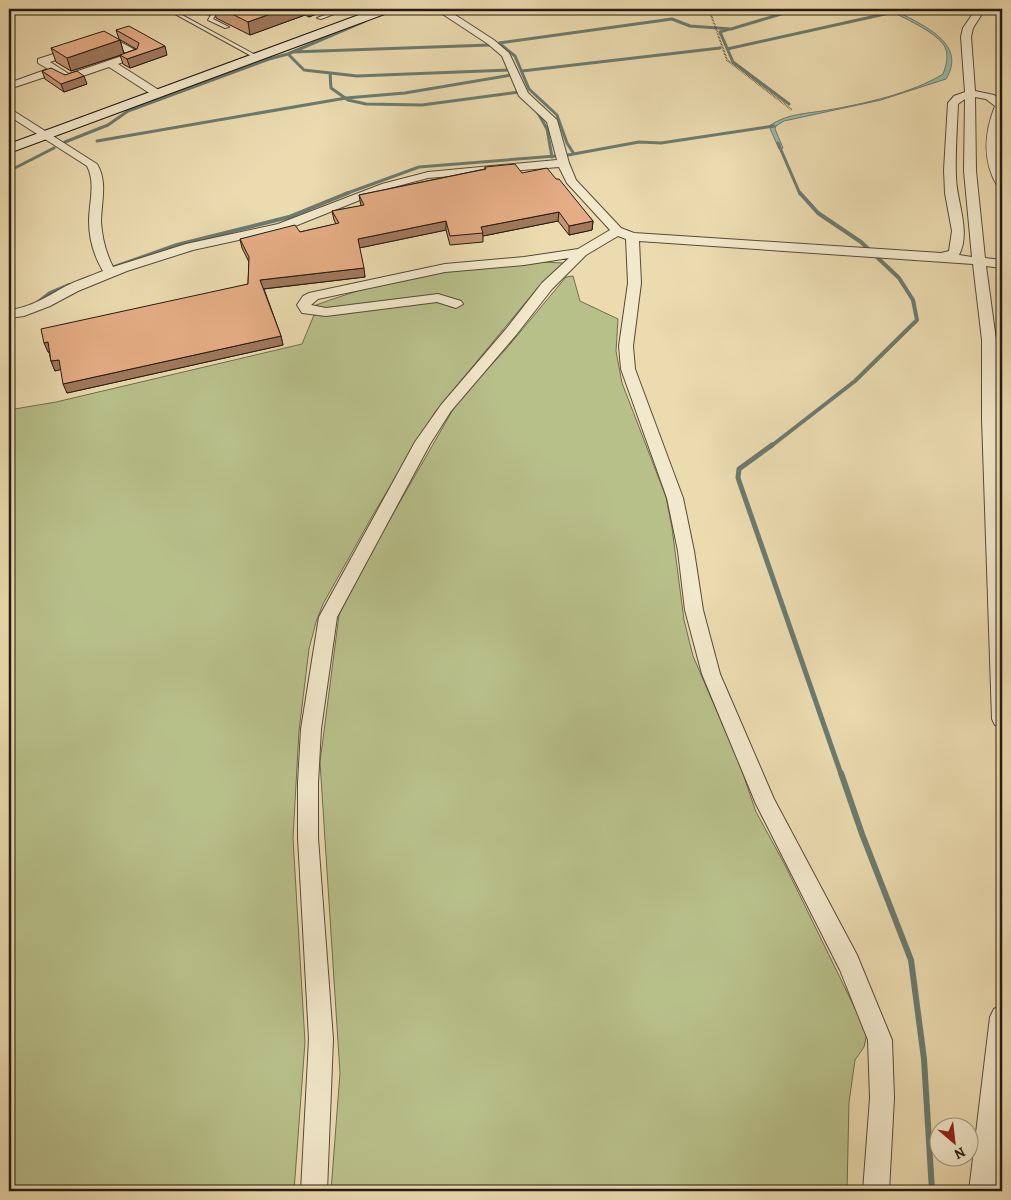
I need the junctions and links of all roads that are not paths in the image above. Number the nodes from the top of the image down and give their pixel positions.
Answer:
1 (168, 9) edge
2 (190, 9) edge
3 (386, 9) edge
4 (440, 9) edge
5 (980, 9) edge
6 (217, 11) dead end
7 (346, 13) edge
8 (210, 14) junction
9 (319, 18) dead end
10 (227, 27) dead end
11 (257, 56) junction
12 (110, 63) junction
13 (55, 70) junction
14 (9, 86) edge
15 (158, 94) junction
16 (970, 94) junction
17 (9, 111) edge
18 (45, 136) junction
19 (9, 149) edge
20 (562, 158) junction
21 (1002, 185) edge
22 (625, 234) junction
23 (582, 252) junction
24 (941, 257) junction
25 (978, 262) junction
26 (1002, 264) edge
27 (108, 271) junction
28 (456, 304) dead end
29 (9, 314) edge
30 (1002, 719) edge
31 (1002, 1018) edge
32 (314, 1191) edge
33 (876, 1191) edge
34 (982, 1191) edge

1 - 11 lane
2 - 8 lane
3 - 7 street
4 - 20 street
5 - 16 street
6 - 8 lane
7 - 9 lane
7 - 11 street
8 - 10 lane
11 - 15 street
12 - 13 street
12 - 13 street
12 - 15 street
13 - 14 street
15 - 18 street
16 - 21 street
16 - 24 street
16 - 25 street
17 - 18 street
18 - 19 street
18 - 27 street
20 - 22 street
20 - 27 street
22 - 23 street
22 - 24 street
22 - 33 street
23 - 28 street
23 - 32 street
24 - 25 street
25 - 26 street
25 - 30 street
27 - 29 street
31 - 34 street

